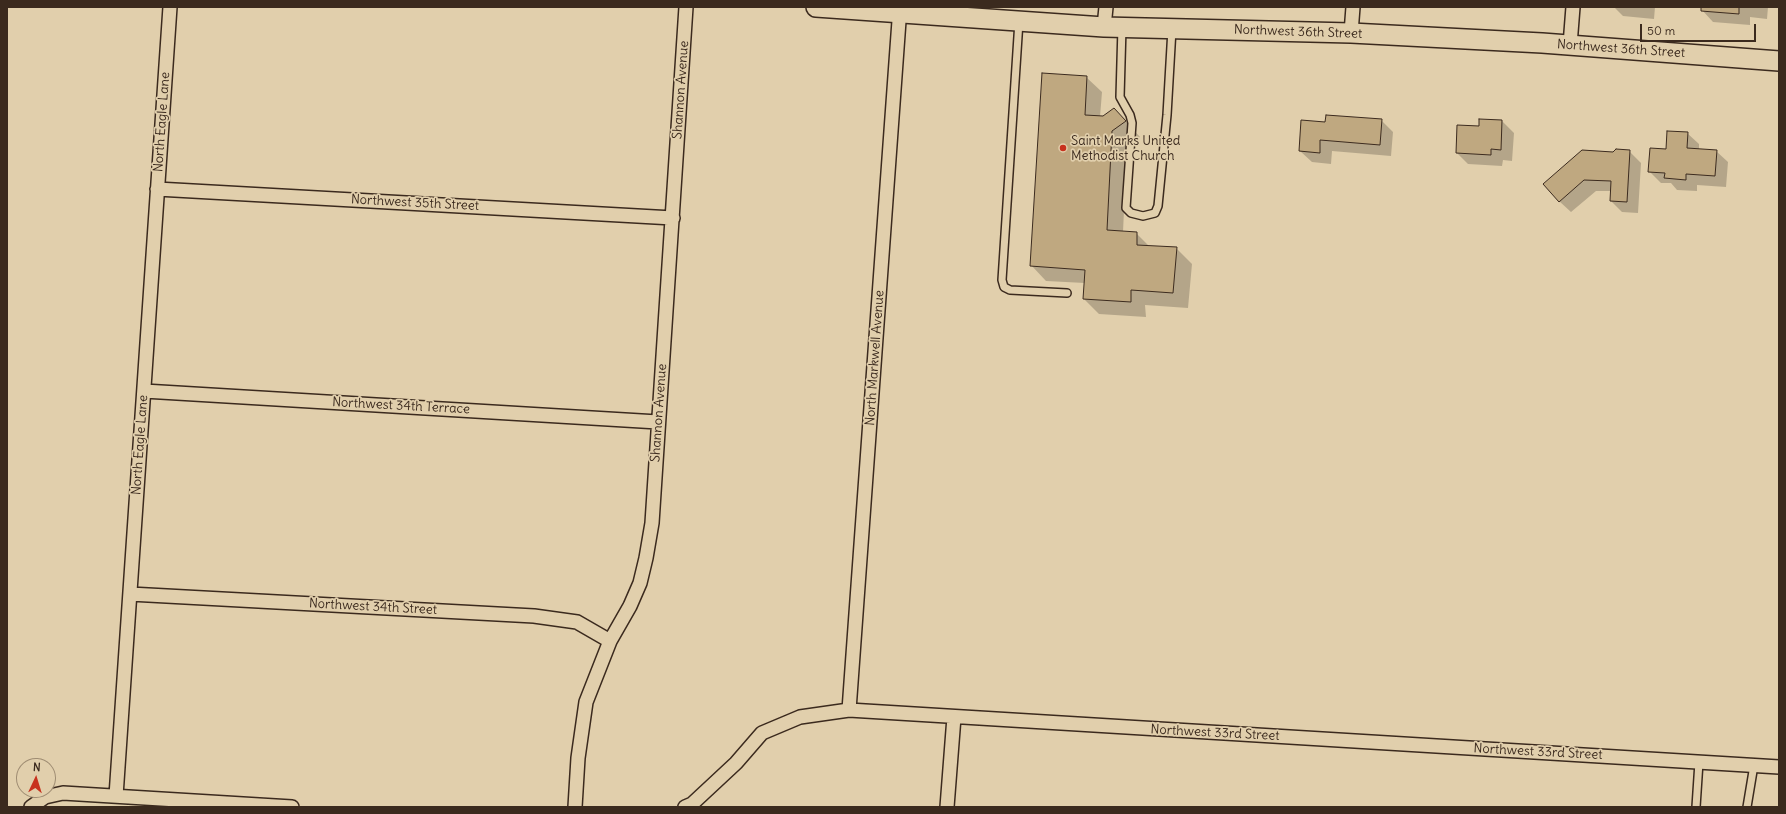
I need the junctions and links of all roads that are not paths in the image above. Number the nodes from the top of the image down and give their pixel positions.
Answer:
1 (170, 7) edge
2 (686, 7) edge
3 (816, 7) edge
4 (1106, 7) edge
5 (1353, 7) edge
6 (1573, 7) edge
7 (900, 10) edge
8 (1020, 21) junction
9 (1113, 27) junction
10 (1172, 28) junction
11 (1351, 33) junction
12 (1570, 45) junction
13 (1779, 61) edge
14 (157, 189) junction
15 (673, 218) junction
16 (1067, 293) dead end
17 (144, 391) junction
18 (658, 422) junction
19 (130, 594) junction
20 (610, 641) junction
21 (849, 710) junction
22 (954, 717) junction
23 (1699, 762) junction
24 (1754, 765) junction
25 (1779, 767) edge
26 (116, 796) junction
27 (31, 807) edge
28 (292, 807) edge
29 (575, 807) edge
30 (685, 807) edge
31 (947, 807) edge
32 (1696, 807) edge
33 (1747, 807) edge

1 - 14 street, North Eagle Lane
2 - 15 street, Shannon Avenue
3 - 7 street, Northwest 36th Street
4 - 9 street
5 - 11 street
6 - 12 street
7 - 8 street, Northwest 36th Street
7 - 21 street, North Markwell Avenue
8 - 9 street, Northwest 36th Street
8 - 16 lane
9 - 10 street, Northwest 36th Street
9 - 10 lane
10 - 11 street, Northwest 36th Street
11 - 12 street, Northwest 36th Street
12 - 13 street, Northwest 36th Street
14 - 15 street, Northwest 35th Street
14 - 17 street, North Eagle Lane
15 - 18 street, Shannon Avenue
17 - 18 street, Northwest 34th Terrace
17 - 19 street, North Eagle Lane
18 - 20 street, Shannon Avenue
19 - 20 street, Northwest 34th Street
19 - 26 street, North Eagle Lane
20 - 29 street, Shannon Avenue
21 - 22 street, Northwest 33rd Street
21 - 30 street, Northwest 33rd Street
22 - 23 street, Northwest 33rd Street
22 - 31 street
23 - 24 street, Northwest 33rd Street
23 - 32 lane
24 - 25 street, Northwest 33rd Street
24 - 33 lane
26 - 27 street
26 - 28 street

